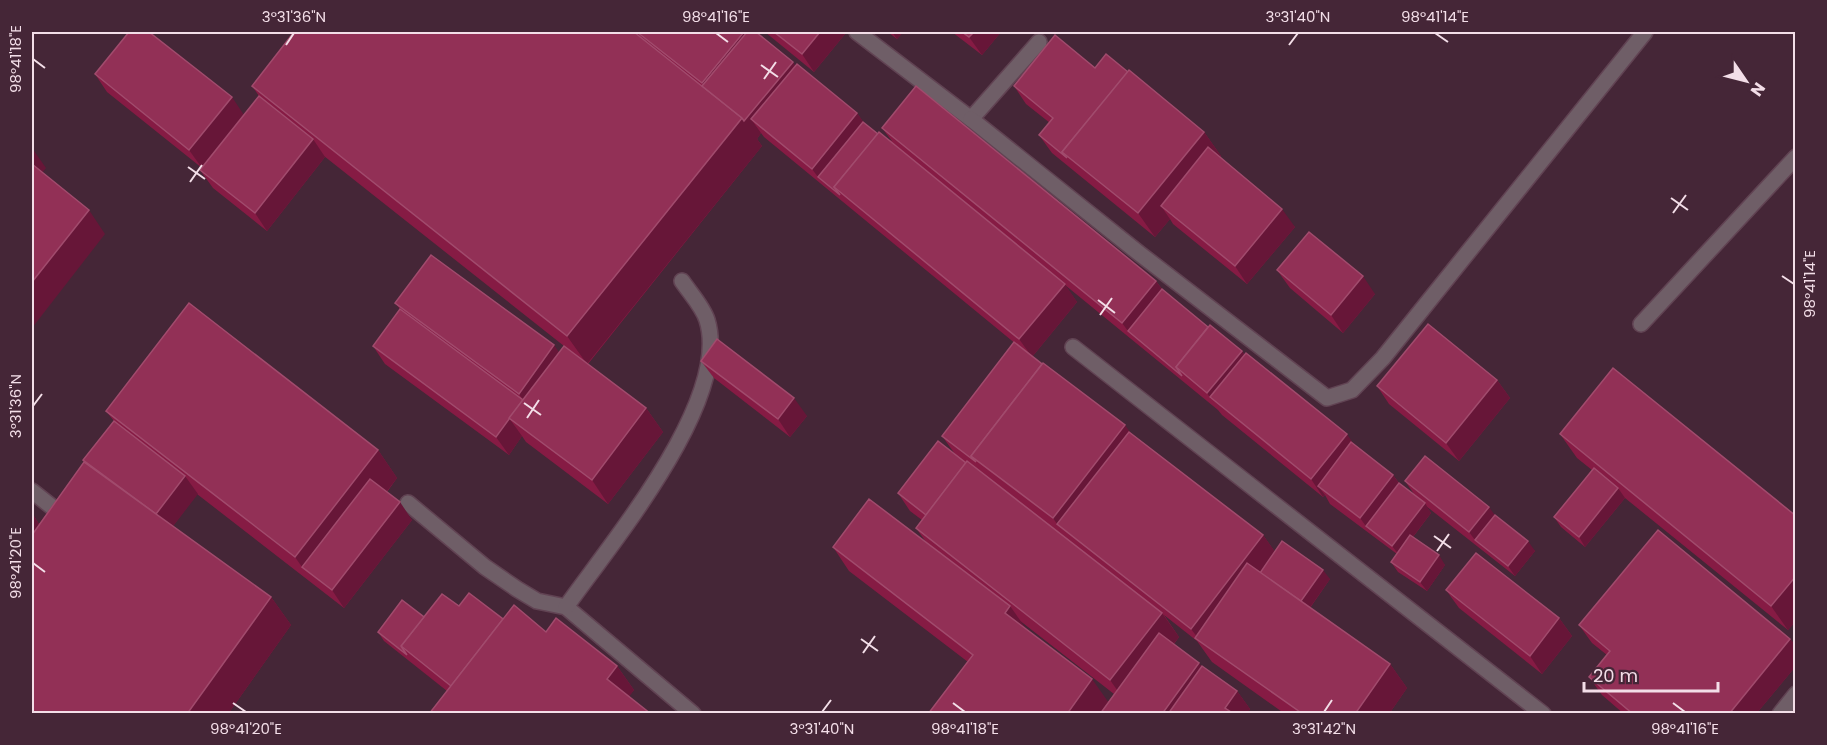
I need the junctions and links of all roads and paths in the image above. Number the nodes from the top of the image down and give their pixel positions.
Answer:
1 (857, 32) edge
2 (1645, 32) edge
3 (1040, 42) dead end
4 (971, 119) junction
5 (1796, 157) edge
6 (682, 281) dead end
7 (1641, 324) dead end
8 (1073, 347) dead end
9 (32, 491) edge
10 (408, 504) dead end
11 (66, 518) edge
12 (566, 607) junction
13 (1796, 694) edge
14 (1538, 712) edge
15 (693, 714) edge
16 (1780, 714) edge

1 - 4 street
2 - 4 street
3 - 4 street
5 - 7 street
6 - 12 street
8 - 14 street
9 - 11 street
10 - 12 street
12 - 15 street
13 - 16 street

